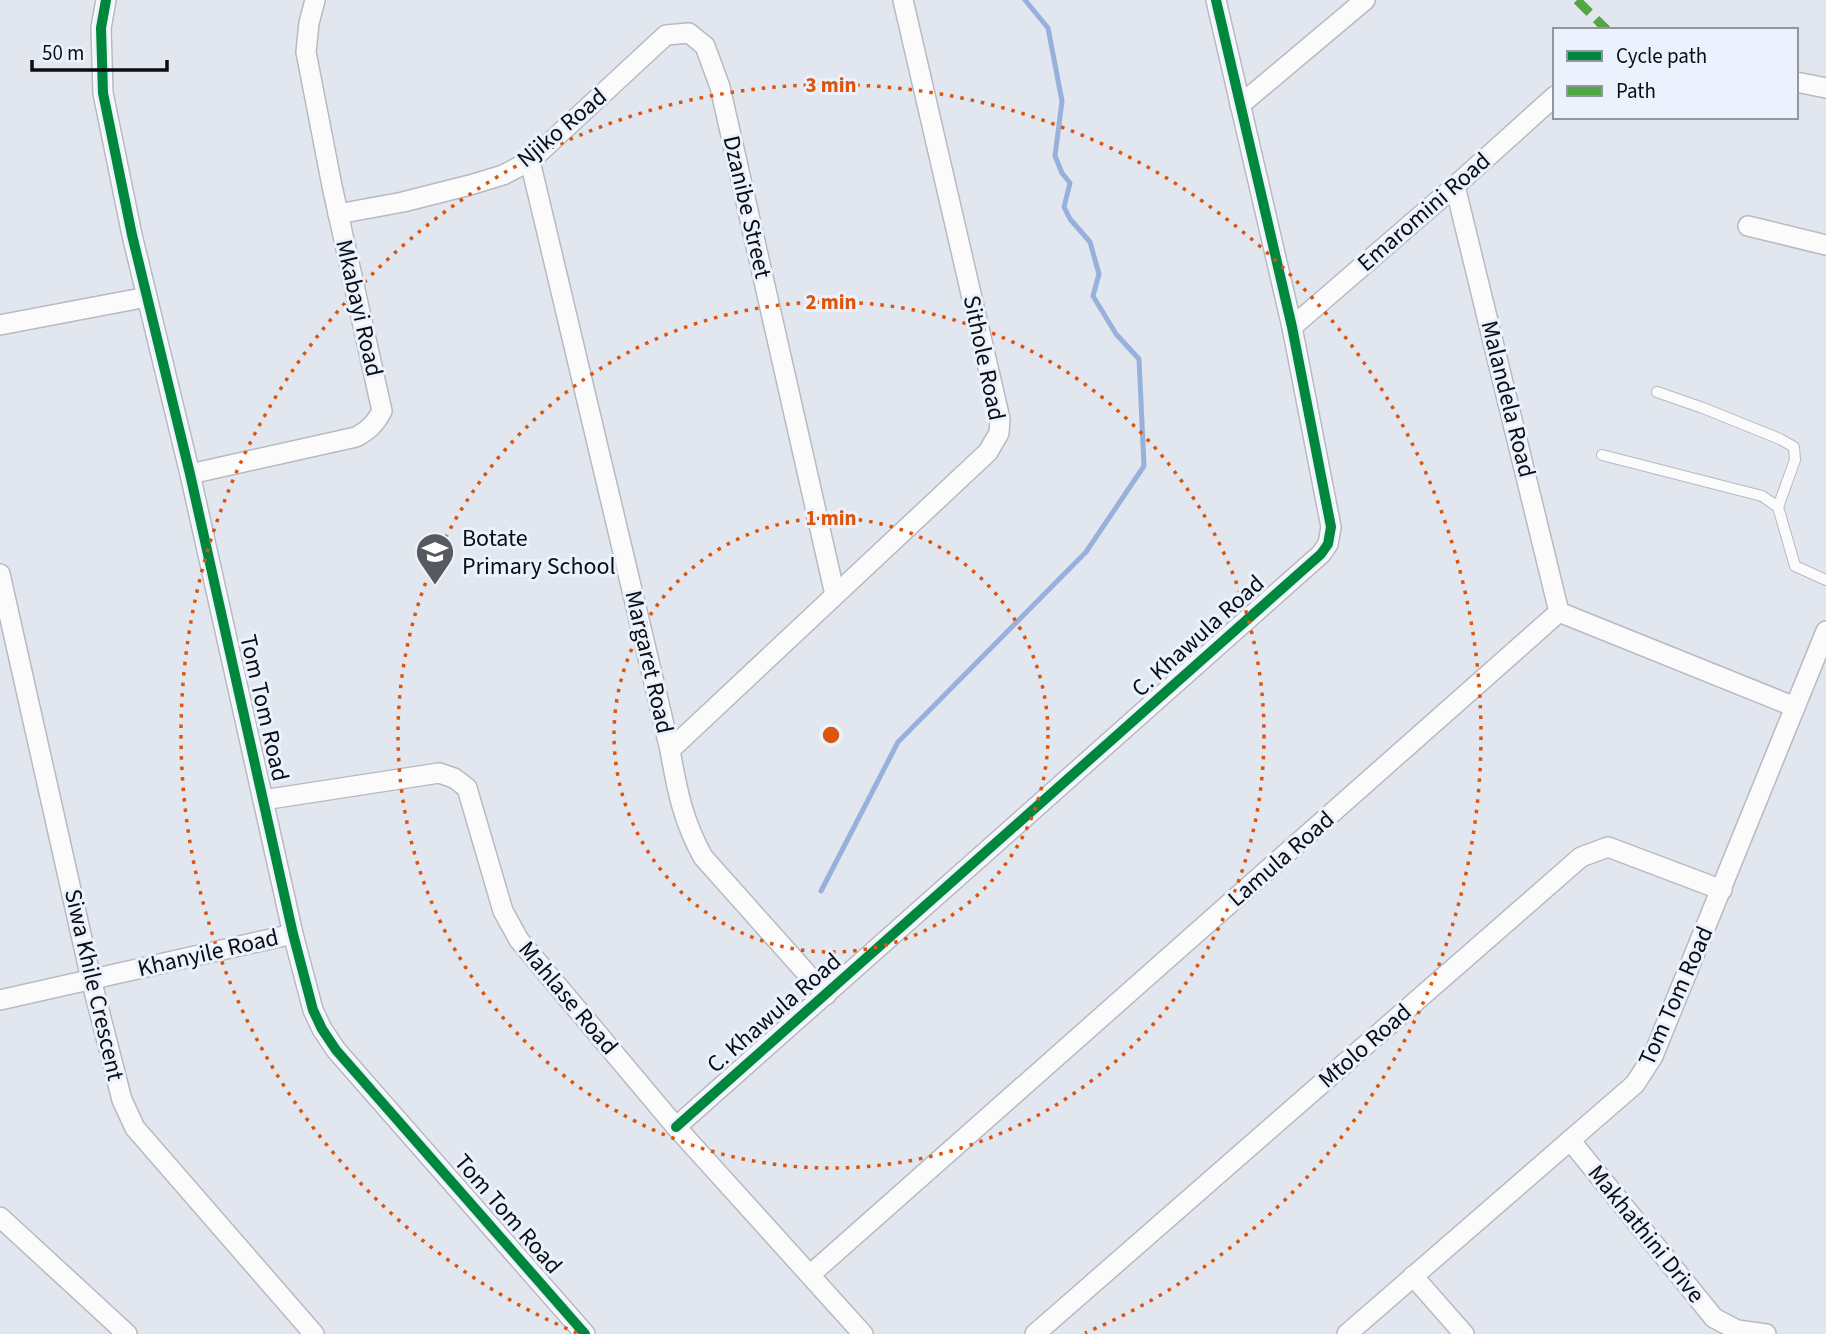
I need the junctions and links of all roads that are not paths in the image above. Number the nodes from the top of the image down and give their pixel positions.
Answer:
1 (106, 0) edge
2 (315, 0) edge
3 (903, 0) edge
4 (1216, 0) edge
5 (1365, 0) edge
6 (689, 33) joint
7 (1798, 82) edge
8 (1826, 88) edge
9 (1553, 98) edge
10 (1240, 105) junction
11 (530, 161) junction
12 (1455, 186) junction
13 (338, 214) junction
14 (1748, 226) dead end
15 (1826, 245) edge
16 (147, 297) junction
17 (0, 326) edge
18 (1292, 327) junction
19 (1657, 392) dead end
20 (1602, 455) dead end
21 (190, 474) junction
22 (1778, 507) junction
23 (0, 574) edge
24 (1826, 580) edge
25 (835, 595) junction
26 (1559, 612) junction
27 (1826, 631) edge
28 (1795, 707) junction
29 (670, 750) junction
30 (263, 800) junction
31 (1722, 890) junction
32 (293, 934) junction
33 (91, 979) junction
34 (826, 995) junction
35 (0, 1000) edge
36 (676, 1127) junction
37 (1570, 1140) junction
38 (0, 1217) edge
39 (811, 1274) junction
40 (1413, 1276) junction
41 (127, 1334) edge
42 (314, 1334) edge
43 (585, 1334) edge
44 (863, 1334) edge
45 (1035, 1334) edge
46 (1348, 1334) edge
47 (1464, 1334) edge
48 (1766, 1334) edge

1 - 16 street, Tom Tom Road
2 - 13 street, Mkabayi Road
3 - 25 street, Sithole Road
4 - 10 street, C. Khawula Road
5 - 10 street
6 - 11 street, Njiko Road
6 - 25 street, Dzanibe Street
7 - 8 street
9 - 12 street, Emaromini Road
10 - 18 street, C. Khawula Road
11 - 13 street, Njiko Road
11 - 29 street, Margaret Road
12 - 18 street, Emaromini Road
12 - 26 street, Malandela Road
13 - 21 street, Mkabayi Road
14 - 15 street
16 - 17 street
16 - 21 street, Tom Tom Road
18 - 34 street, C. Khawula Road
19 - 22 lane
20 - 22 lane
21 - 30 street, Tom Tom Road
22 - 24 lane
23 - 33 street, Siwa Khile Crescent
25 - 29 street, Sithole Road
26 - 28 street
26 - 39 street, Lamula Road
27 - 28 street, Tom Tom Road
28 - 31 street, Tom Tom Road
29 - 34 street, Margaret Road
30 - 32 street, Tom Tom Road
30 - 36 street, Mahlase Road
31 - 37 street, Tom Tom Road
31 - 45 street, Mtolo Road
32 - 33 street, Khanyile Road
32 - 43 street, Tom Tom Road
33 - 35 street, Khanyile Road
33 - 42 street, Siwa Khile Crescent
34 - 36 street, C. Khawula Road
36 - 39 street, Mahlase Road
37 - 40 street, Tom Tom Road
37 - 48 street, Makhathini Drive
38 - 41 street
39 - 44 street, Mahlase Road
40 - 46 street, Tom Tom Road
40 - 47 street

